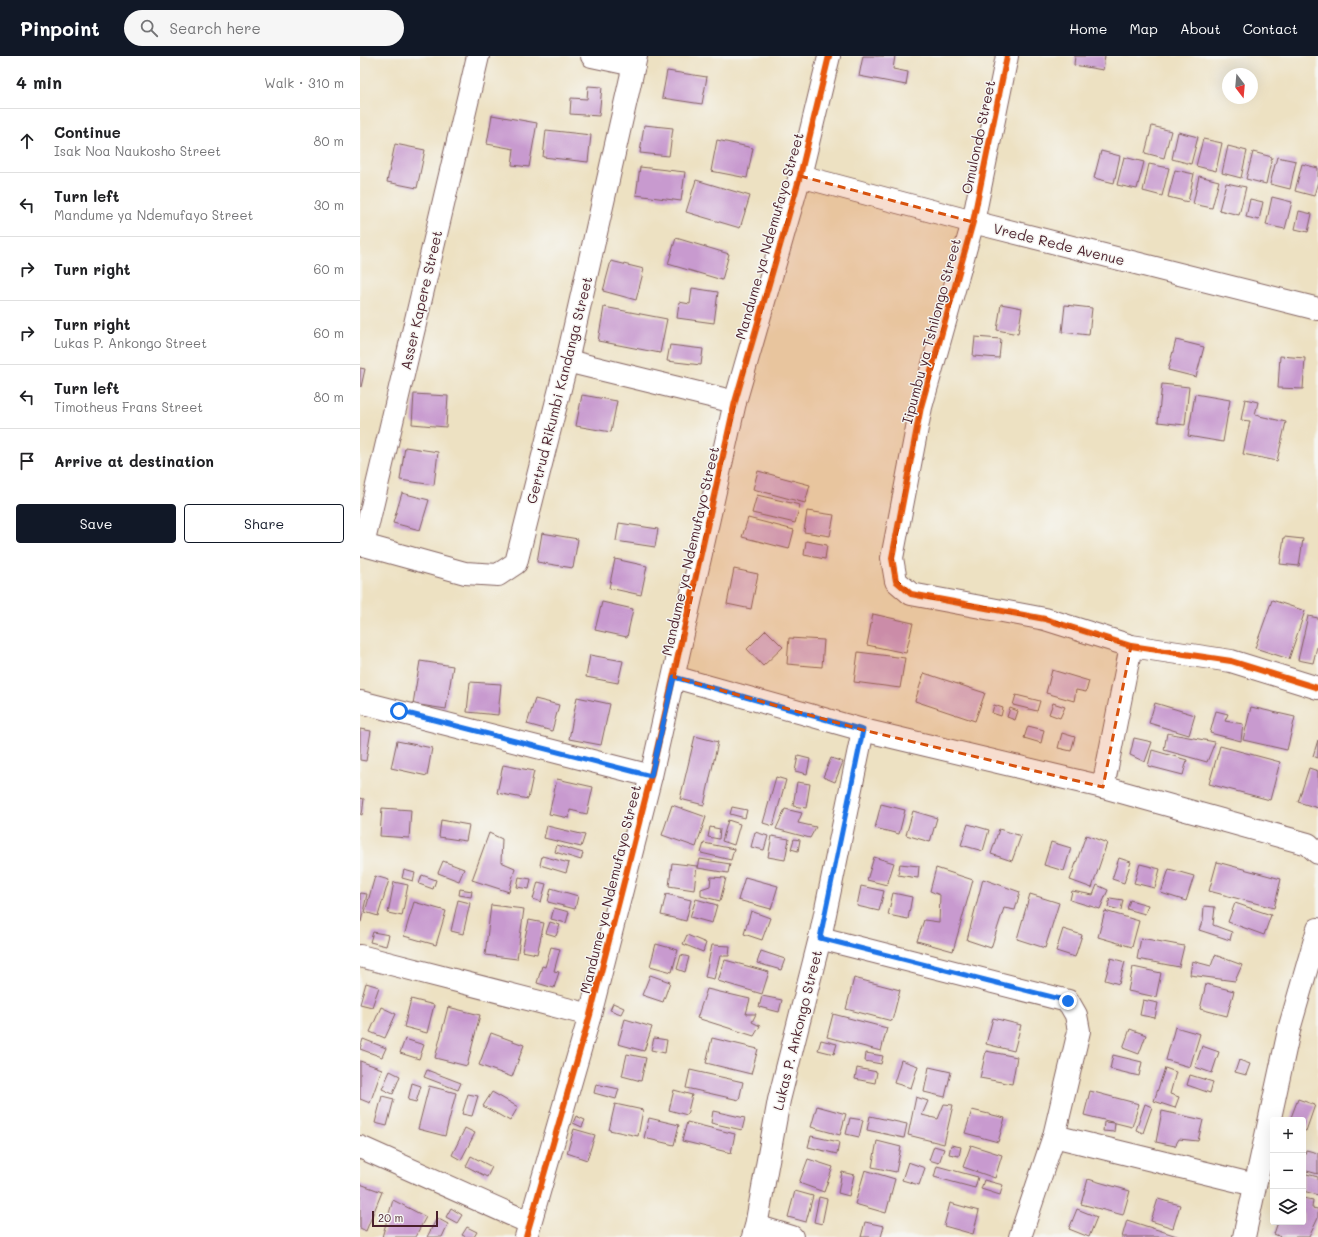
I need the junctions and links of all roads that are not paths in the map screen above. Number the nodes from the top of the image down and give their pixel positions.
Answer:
1 (478, 56) edge
2 (592, 56) edge
3 (829, 56) edge
4 (1007, 56) edge
5 (635, 61) edge
6 (800, 176) junction
7 (973, 222) junction
8 (1318, 309) edge
9 (567, 361) junction
10 (735, 402) junction
11 (361, 544) edge
12 (1131, 646) junction
13 (674, 677) junction
14 (1318, 688) edge
15 (360, 702) edge
16 (863, 730) junction
17 (651, 776) junction
18 (1103, 786) junction
19 (1318, 853) edge
20 (1318, 929) edge
21 (820, 938) junction
22 (360, 956) edge
23 (590, 1015) junction
24 (1054, 1136) junction
25 (360, 1147) edge
26 (1255, 1185) junction
27 (528, 1230) edge
28 (754, 1231) edge
29 (792, 1237) edge
30 (1020, 1237) edge
31 (1244, 1237) edge

1 - 11 street, Asser Kapere Street
2 - 5 street
3 - 6 street, Mandume ya Ndemufayo Street
4 - 7 street, Omulondo Street
5 - 9 street, Gertrud Rikumbi Kandanga Street
6 - 7 street, Vrede Rede Avenue
6 - 10 street, Mandume ya Ndemufayo Street
7 - 8 street, Vrede Rede Avenue
7 - 12 street, Iipumbu ya Tshilongo Street
9 - 10 street
9 - 11 street, Gertrud Rikumbi Kandanga Street
10 - 13 street, Mandume ya Ndemufayo Street
12 - 14 street, Iipumbu ya Tshilongo Street
12 - 18 street
13 - 16 street
13 - 17 street, Mandume ya Ndemufayo Street
15 - 17 street
16 - 18 street
16 - 21 street, Lukas P. Ankongo Street
17 - 23 street, Mandume ya Ndemufayo Street
18 - 19 street
20 - 26 street
21 - 24 street
21 - 28 street, Lukas P. Ankongo Street
22 - 23 street
23 - 27 street, Mandume ya Ndemufayo Street
24 - 26 street
24 - 30 street
25 - 27 street
26 - 31 street
28 - 29 street

